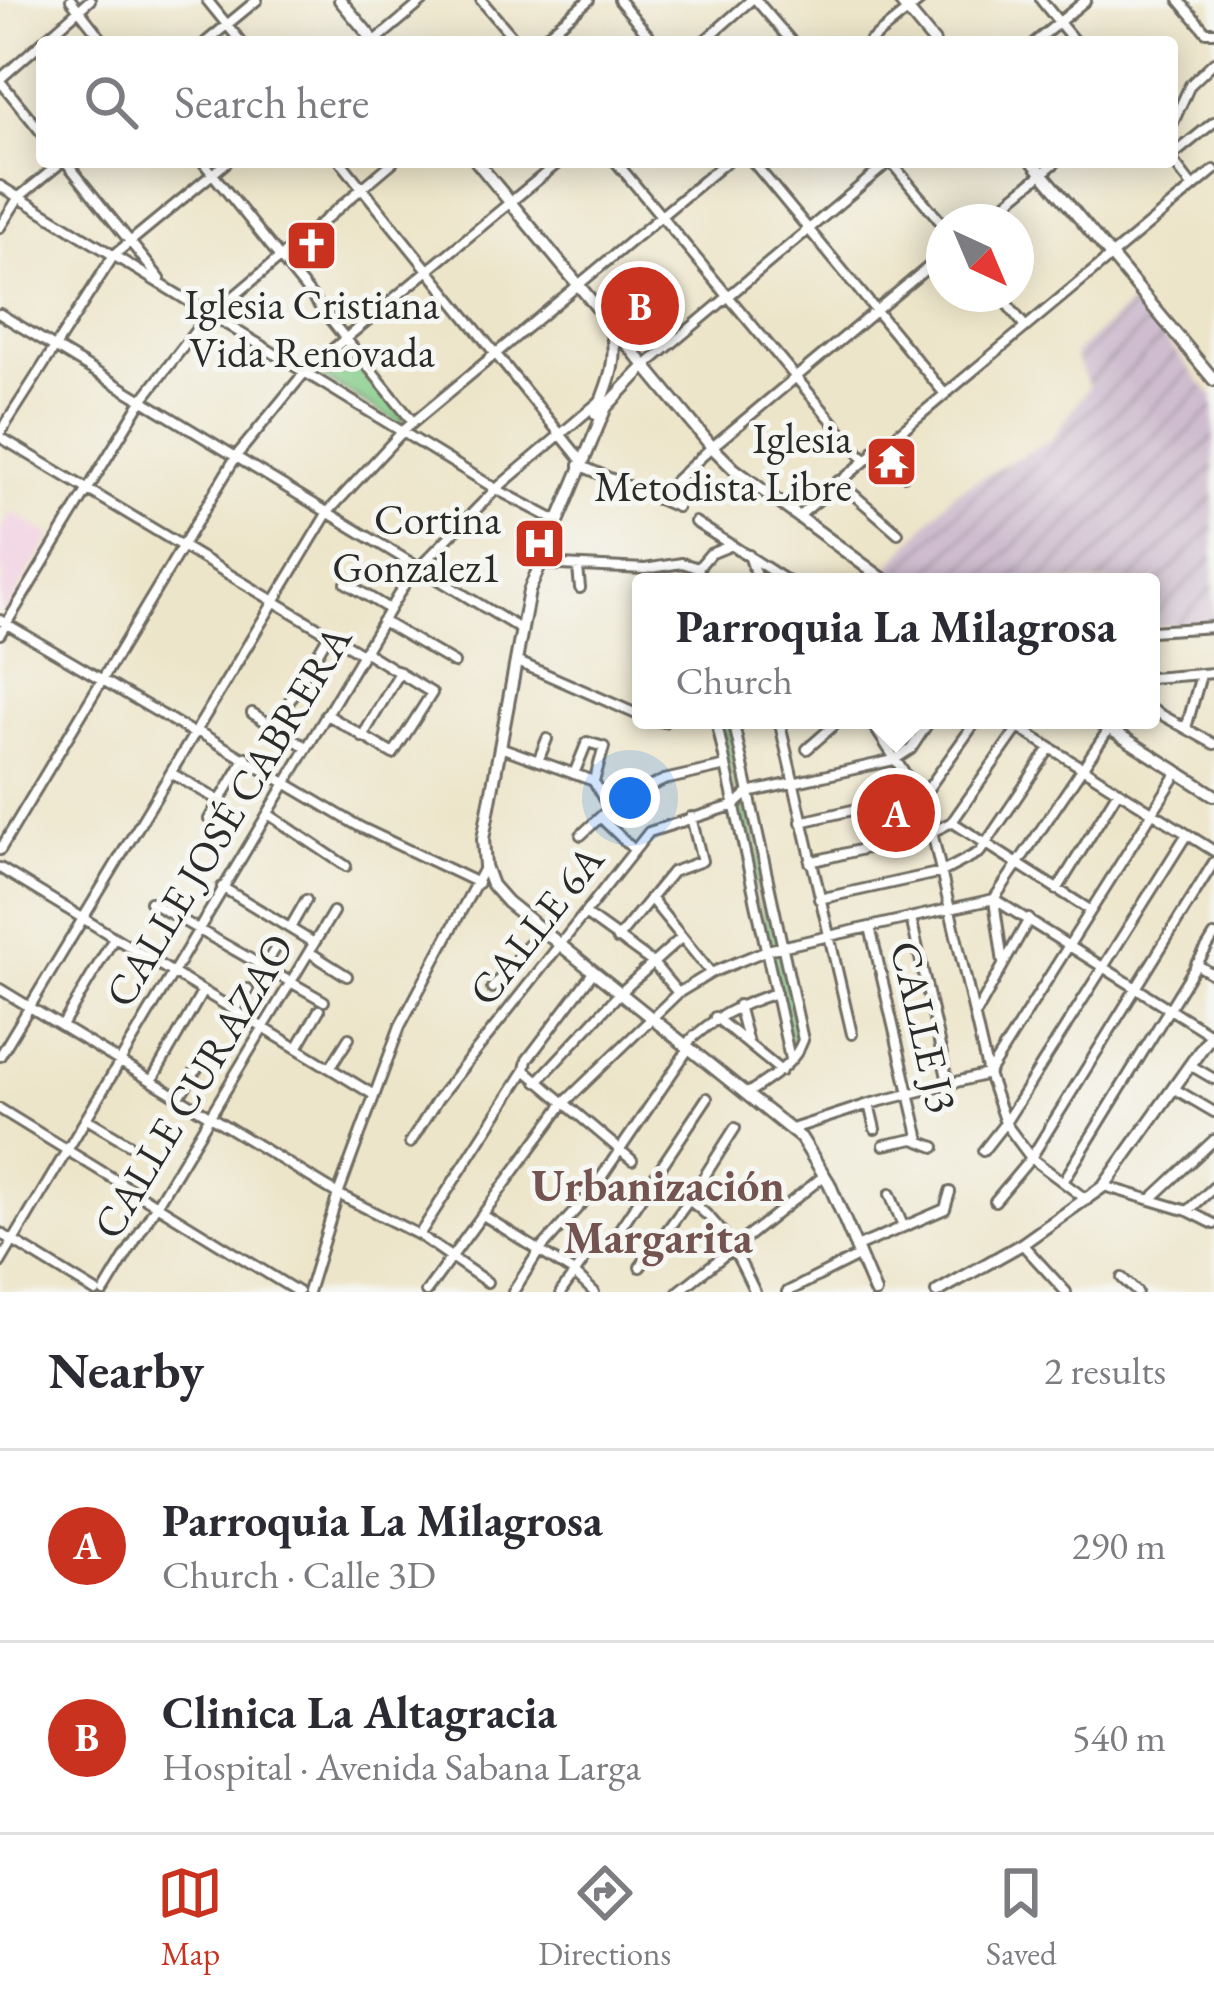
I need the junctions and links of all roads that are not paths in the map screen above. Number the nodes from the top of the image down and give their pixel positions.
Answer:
1 (70, 0) edge
2 (90, 0) edge
3 (206, 0) edge
4 (256, 0) edge
5 (340, 0) edge
6 (424, 0) edge
7 (482, 0) edge
8 (589, 0) edge
9 (619, 0) edge
10 (753, 0) edge
11 (920, 0) edge
12 (1041, 0) edge
13 (1086, 0) edge
14 (1179, 0) edge
15 (904, 5) edge
16 (79, 9) junction
17 (1059, 22) junction
18 (227, 25) junction
19 (1211, 33) edge
20 (49, 36) edge
21 (99, 36) edge
22 (213, 36) edge
23 (236, 36) edge
24 (370, 36) edge
25 (382, 36) edge
26 (512, 36) edge
27 (545, 36) edge
28 (649, 36) edge
29 (710, 36) edge
30 (786, 36) edge
31 (875, 36) edge
32 (929, 36) edge
33 (1042, 36) edge
34 (1070, 36) edge
35 (36, 48) edge
36 (1214, 62) edge
37 (0, 80) edge
38 (1178, 112) edge
39 (1214, 122) edge
40 (36, 125) edge
41 (1178, 153) edge
42 (1178, 166) edge
43 (56, 168) edge
44 (69, 168) edge
45 (208, 168) edge
46 (219, 168) edge
47 (346, 168) edge
48 (386, 168) edge
49 (482, 168) edge
50 (552, 168) edge
51 (621, 168) edge
52 (719, 168) edge
53 (758, 168) edge
54 (883, 168) edge
55 (895, 168) edge
56 (1038, 168) edge
57 (1048, 168) edge
58 (1214, 170) edge
59 (213, 173) junction
60 (1042, 173) junction
61 (0, 186) edge
62 (1192, 186) junction
63 (362, 188) junction
64 (19, 196) junction
65 (511, 202) junction
66 (1005, 204) edge
67 (926, 205) edge
68 (661, 216) junction
69 (0, 226) edge
70 (808, 230) junction
71 (130, 241) junction
72 (115, 255) junction
73 (281, 255) junction
74 (1110, 255) junction
75 (926, 269) edge
76 (430, 270) junction
77 (165, 285) junction
78 (577, 285) junction
79 (727, 298) junction
80 (877, 311) junction
81 (1014, 312) edge
82 (212, 313) junction
83 (0, 314) edge
84 (610, 325) junction
85 (1024, 325) junction
86 (347, 338) junction
87 (54, 346) junction
88 (497, 352) junction
89 (645, 366) junction
90 (305, 371) junction
91 (795, 379) junction
92 (1214, 380) edge
93 (944, 393) junction
94 (602, 398) junction
95 (142, 400) junction
96 (413, 422) junction
97 (404, 430) junction
98 (0, 435) edge
99 (560, 435) junction
100 (712, 447) junction
101 (874, 450) junction
102 (237, 455) junction
103 (864, 459) junction
104 (581, 461) junction
105 (904, 475) dead end
106 (838, 481) junction
107 (496, 489) junction
108 (88, 490) junction
109 (656, 499) junction
110 (677, 508) dead end
111 (328, 512) junction
112 (798, 517) junction
113 (557, 520) junction
114 (694, 522) dead end
115 (898, 533) dead end
116 (734, 545) junction
117 (182, 546) junction
118 (748, 555) junction
119 (539, 564) junction
120 (419, 567) junction
121 (578, 568) junction
122 (698, 568) junction
123 (699, 573) edge
124 (755, 573) edge
125 (775, 573) edge
126 (875, 573) edge
127 (346, 583) dead end
128 (580, 588) dead end
129 (276, 601) junction
130 (389, 608) junction
131 (3, 621) edge
132 (382, 621) junction
133 (1214, 627) edge
134 (522, 629) junction
135 (1160, 630) edge
136 (0, 634) edge
137 (329, 634) junction
138 (363, 652) junction
139 (516, 661) junction
140 (454, 663) dead end
141 (400, 672) junction
142 (1214, 673) edge
143 (1201, 675) junction
144 (1160, 677) edge
145 (100, 678) junction
146 (284, 712) dead end
147 (632, 712) edge
148 (252, 713) dead end
149 (326, 714) junction
150 (1160, 714) edge
151 (1186, 728) junction
152 (718, 729) edge
153 (735, 729) edge
154 (781, 729) edge
155 (830, 729) edge
156 (876, 729) edge
157 (925, 729) edge
158 (970, 729) edge
159 (1017, 729) edge
160 (1020, 729) edge
161 (1109, 729) edge
162 (1119, 729) edge
163 (196, 732) junction
164 (362, 736) junction
165 (547, 739) dead end
166 (1214, 744) edge
167 (306, 747) junction
168 (500, 747) junction
169 (1050, 748) junction
170 (807, 749) dead end
171 (246, 758) junction
172 (895, 760) junction
173 (538, 761) junction
174 (727, 766) junction
175 (1083, 768) junction
176 (1178, 772) junction
177 (171, 773) junction
178 (574, 774) junction
179 (593, 780) junction
180 (287, 783) junction
181 (793, 786) junction
182 (1118, 791) junction
183 (748, 794) junction
184 (1214, 795) edge
185 (919, 796) junction
186 (220, 800) junction
187 (735, 806) junction
188 (609, 809) junction
189 (1152, 812) junction
190 (268, 814) junction
191 (600, 817) junction
192 (691, 817) junction
193 (209, 819) dead end
194 (801, 822) junction
195 (952, 822) junction
196 (932, 832) junction
197 (1187, 834) junction
198 (581, 836) dead end
199 (986, 844) junction
200 (633, 848) junction
201 (0, 850) edge
202 (1214, 851) edge
203 (810, 862) junction
204 (1214, 862) edge
205 (1018, 863) junction
206 (346, 866) dead end
207 (485, 866) junction
208 (0, 868) edge
209 (942, 872) junction
210 (478, 884) junction
211 (222, 886) junction
212 (1058, 890) junction
213 (650, 898) junction
214 (819, 899) junction
215 (994, 899) junction
216 (306, 900) dead end
217 (150, 902) dead end
218 (952, 908) junction
219 (1090, 910) junction
220 (333, 911) dead end
221 (585, 914) junction
222 (911, 918) junction
223 (83, 920) junction
224 (1029, 920) junction
225 (870, 927) junction
226 (290, 928) junction
227 (196, 930) junction
228 (540, 931) junction
229 (830, 936) junction
230 (1214, 936) edge
231 (682, 937) junction
232 (114, 938) junction
233 (617, 939) junction
234 (277, 946) dead end
235 (558, 946) junction
236 (1069, 946) junction
237 (311, 947) junction
238 (783, 947) junction
239 (767, 950) junction
240 (653, 963) junction
241 (1196, 964) junction
242 (1004, 967) junction
243 (262, 968) junction
244 (1104, 969) junction
245 (171, 973) junction
246 (711, 973) junction
247 (592, 974) junction
248 (1214, 975) edge
249 (347, 976) dead end
250 (290, 984) junction
251 (1135, 987) junction
252 (492, 988) dead end
253 (0, 989) edge
254 (248, 989) dead end
255 (203, 991) junction
256 (678, 993) junction
257 (776, 993) junction
258 (619, 994) junction
259 (738, 1005) junction
260 (29, 1007) junction
261 (1168, 1008) junction
262 (234, 1010) junction
263 (976, 1015) junction
264 (715, 1017) junction
265 (652, 1018) junction
266 (62, 1026) junction
267 (263, 1028) junction
268 (852, 1034) dead end
269 (1213, 1035) edge
270 (349, 1038) dead end
271 (748, 1043) junction
272 (687, 1045) junction
273 (297, 1048) junction
274 (0, 1055) edge
275 (205, 1056) dead end
276 (790, 1060) junction
277 (122, 1062) junction
278 (1190, 1065) junction
279 (330, 1069) junction
280 (525, 1070) junction
281 (782, 1071) junction
282 (988, 1074) junction
283 (1214, 1079) edge
284 (152, 1080) junction
285 (538, 1082) junction
286 (948, 1082) junction
287 (1173, 1088) junction
288 (748, 1093) junction
289 (908, 1093) junction
290 (374, 1095) junction
291 (179, 1097) junction
292 (707, 1097) dead end
293 (564, 1103) junction
294 (868, 1103) junction
295 (0, 1109) edge
296 (1214, 1112) edge
297 (210, 1116) junction
298 (87, 1119) junction
299 (1005, 1123) junction
300 (735, 1128) dead end
301 (792, 1129) junction
302 (875, 1129) dead end
303 (1214, 1140) edge
304 (920, 1141) junction
305 (410, 1143) dead end
306 (130, 1144) dead end
307 (884, 1144) dead end
308 (935, 1147) dead end
309 (982, 1150) dead end
310 (68, 1151) junction
311 (618, 1152) junction
312 (1031, 1158) junction
313 (632, 1160) dead end
314 (825, 1175) junction
315 (655, 1180) junction
316 (1063, 1182) junction
317 (1104, 1186) junction
318 (1214, 1187) edge
319 (950, 1192) dead end
320 (338, 1194) junction
321 (890, 1194) dead end
322 (690, 1199) junction
323 (1087, 1199) junction
324 (1151, 1199) junction
325 (995, 1201) dead end
326 (157, 1204) junction
327 (1188, 1211) junction
328 (483, 1215) junction
329 (1214, 1224) edge
330 (903, 1226) junction
331 (0, 1233) edge
332 (419, 1235) junction
333 (14, 1241) junction
334 (611, 1242) dead end
335 (1022, 1244) junction
336 (733, 1246) junction
337 (860, 1250) junction
338 (539, 1251) junction
339 (589, 1253) dead end
340 (450, 1257) junction
341 (0, 1263) edge
342 (640, 1267) dead end
343 (574, 1274) junction
344 (1123, 1278) dead end
345 (487, 1282) dead end
346 (1134, 1291) edge
347 (100, 1292) edge
348 (307, 1292) edge
349 (426, 1292) edge
350 (513, 1292) edge
351 (561, 1292) edge
352 (594, 1292) edge
353 (679, 1292) edge
354 (754, 1292) edge
355 (787, 1292) edge
356 (875, 1292) edge
357 (937, 1292) edge
358 (1066, 1292) edge

1 - 16 street
2 - 16 street
3 - 18 street
4 - 18 street
5 - 24 main road
6 - 25 street
7 - 26 street
8 - 27 street
9 - 28 street
10 - 29 street
10 - 30 street
11 - 15 street
12 - 17 street
13 - 17 street
14 - 19 street
15 - 31 street
15 - 32 main road
16 - 20 street
16 - 21 street
17 - 33 street
17 - 34 street
18 - 22 street
18 - 23 street
35 - 37 street
36 - 38 street
37 - 40 street
39 - 41 street
42 - 62 street
43 - 64 street
44 - 71 street
45 - 59 street
46 - 59 street
47 - 63 street
48 - 63 street
49 - 65 main road
50 - 65 street
51 - 68 street
52 - 68 street
53 - 70 street
54 - 70 street, CALLE JOSÉ CABRERA
55 - 67 street
56 - 60 main road
57 - 60 street
58 - 62 street
59 - 71 street
59 - 73 street
60 - 66 street
60 - 74 main road
61 - 64 street
62 - 74 street
63 - 73 street
63 - 76 street
64 - 69 street
64 - 72 street
65 - 76 street
65 - 78 main road
68 - 78 street
68 - 79 street
70 - 79 street, CALLE JOSÉ CABRERA
70 - 80 street
71 - 72 street
71 - 77 street
72 - 77 street
72 - 87 street
73 - 82 street
73 - 86 street
74 - 85 street
74 - 92 main road
75 - 80 street
76 - 86 street
76 - 88 street
77 - 82 street
78 - 84 main road
78 - 88 street
79 - 89 street, CALLE JOSÉ CABRERA
79 - 91 street
80 - 91 street
80 - 93 street
81 - 85 street
82 - 90 street
82 - 95 street
83 - 87 street
84 - 89 main road
84 - 94 main road
85 - 93 street
86 - 90 street
86 - 96 street
87 - 95 street
87 - 98 street
88 - 96 street
88 - 99 street
89 - 94 main road, CALLE JOSÉ CABRERA
89 - 100 main road
89 - 104 main road
90 - 97 street
90 - 102 street
91 - 100 street
91 - 103 street
93 - 101 street
94 - 99 street, CALLE JOSÉ CABRERA
94 - 104 main road
95 - 102 street
95 - 108 street
96 - 97 street
97 - 107 street
97 - 111 street
98 - 108 street
99 - 104 street
99 - 107 street, CALLE JOSÉ CABRERA
100 - 109 street
100 - 112 main road
101 - 103 street
101 - 105 street
102 - 111 street
102 - 117 street
103 - 106 street
104 - 109 street
104 - 113 main road
106 - 112 street
106 - 115 street
107 - 113 street
107 - 120 street, CALLE JOSÉ CABRERA
108 - 117 street
108 - 131 street
109 - 110 street
111 - 120 street
111 - 129 street
112 - 126 main road
113 - 119 main road
114 - 116 street
116 - 118 street
116 - 122 street
117 - 129 street
117 - 145 street
118 - 124 street
118 - 125 street
119 - 121 street
119 - 134 main road
120 - 130 street, CALLE JOSÉ CABRERA
120 - 134 street
121 - 122 street
121 - 128 street
122 - 123 street
127 - 130 street
129 - 137 street
129 - 163 street
130 - 132 street, CALLE JOSÉ CABRERA
131 - 136 street
131 - 145 street
132 - 138 street, CALLE JOSÉ CABRERA
132 - 140 street
133 - 135 street
134 - 139 main road
137 - 138 street
137 - 146 street
138 - 141 street
138 - 149 street, CALLE JOSÉ CABRERA
139 - 147 street
139 - 168 main road
141 - 164 street
141 - 164 street
142 - 143 street
143 - 144 street
143 - 151 street
145 - 163 street
145 - 201 street
148 - 167 street
149 - 164 street
149 - 167 street, CALLE JOSÉ CABRERA
150 - 151 street
151 - 166 street
152 - 174 street
153 - 183 street
154 - 181 street
155 - 170 street
156 - 172 street
157 - 172 street
158 - 185 street
159 - 195 street
160 - 169 street
161 - 175 street
162 - 176 main road
163 - 171 street
163 - 177 street
165 - 173 street
167 - 180 street, CALLE JOSÉ CABRERA
168 - 173 street
168 - 207 main road
169 - 175 street
169 - 199 street
171 - 180 street
171 - 186 street
172 - 181 street
172 - 185 street
173 - 178 street
174 - 187 street
174 - 188 street
175 - 182 street
175 - 205 street
176 - 184 main road
176 - 189 street
177 - 186 street
177 - 223 street
178 - 179 street
178 - 179 street
179 - 188 street
180 - 190 street, CALLE JOSÉ CABRERA
180 - 210 street
181 - 183 street
181 - 194 street
182 - 189 street
182 - 212 street
183 - 187 street, CALLE 6A
183 - 238 street
185 - 194 street
185 - 196 street
186 - 193 street
187 - 192 street, CALLE 6A
187 - 239 street
188 - 191 street
189 - 197 street
189 - 219 street
190 - 206 street
190 - 211 street, CALLE JOSÉ CABRERA
191 - 198 street
191 - 200 street
192 - 200 street, CALLE 6A
192 - 213 street
194 - 203 street
195 - 196 street
195 - 199 street
196 - 203 street
196 - 209 street
197 - 202 street
197 - 244 street
199 - 205 street
199 - 209 street
200 - 221 street, CALLE 6A
203 - 214 street
204 - 251 street
205 - 212 street
205 - 215 street
207 - 210 street
207 - 228 main road
208 - 223 street
209 - 214 street
209 - 218 street
210 - 290 street
211 - 226 street
211 - 227 street, CALLE JOSÉ CABRERA
212 - 219 street
213 - 231 street
213 - 233 street
214 - 229 street
215 - 218 street
215 - 224 street
215 - 242 street
216 - 226 street
217 - 227 street
218 - 222 street
218 - 263 street
219 - 236 street
220 - 237 street, CALLE CURAZAO
221 - 233 street
221 - 235 street, CALLE 6A
222 - 225 street
222 - 286 street
223 - 232 street
223 - 260 street
224 - 236 street
224 - 242 street
225 - 229 street
225 - 289 street, CALLE J3
226 - 237 street
227 - 243 street
227 - 245 street, CALLE JOSÉ CABRERA
228 - 235 main road
228 - 252 street
229 - 238 street
229 - 268 street
230 - 241 street
231 - 240 street
231 - 246 street
232 - 245 street
232 - 266 street
233 - 240 street
234 - 243 street
235 - 247 main road
235 - 305 street, CALLE 6A
236 - 244 street
236 - 282 street
237 - 249 street
237 - 250 street, CALLE CURAZAO
238 - 239 street
238 - 276 street
239 - 246 street
239 - 257 street
240 - 256 street
240 - 258 street
241 - 248 street
241 - 261 street
242 - 263 street
243 - 250 street
244 - 251 street
244 - 299 street
245 - 255 street
245 - 277 street, CALLE JOSÉ CABRERA
246 - 256 street
247 - 258 main road
247 - 280 street
250 - 267 street, CALLE CURAZAO
250 - 273 street
251 - 261 street
251 - 312 street
253 - 260 street
254 - 262 street
255 - 262 street
255 - 284 street
256 - 265 street
257 - 259 street
257 - 276 street
258 - 265 main road
258 - 285 street
259 - 264 street
259 - 271 street
260 - 266 street
260 - 274 street
261 - 269 street
261 - 316 street
262 - 267 street
263 - 282 street
264 - 271 street
264 - 272 street
265 - 272 main road
265 - 293 street
266 - 277 street
267 - 273 street
267 - 297 street, CALLE CURAZAO
269 - 278 main road
270 - 279 street
271 - 281 street
272 - 288 main road
272 - 311 street
273 - 279 street
275 - 291 street
276 - 281 street
277 - 284 street
277 - 298 street, CALLE JOSÉ CABRERA
278 - 283 street
278 - 287 main road
279 - 290 street
280 - 285 street
280 - 332 street
281 - 288 street
282 - 286 street
282 - 299 street
284 - 291 street
285 - 293 street
286 - 289 street
287 - 296 street
287 - 317 main road
288 - 301 main road
289 - 294 street
289 - 304 street, CALLE J3
290 - 320 street
291 - 297 street
292 - 315 street
293 - 311 street
293 - 328 street
294 - 301 street
294 - 302 street
295 - 310 street
297 - 320 street
297 - 326 street, CALLE CURAZAO
298 - 306 street
298 - 310 street, CALLE JOSÉ CABRERA
299 - 309 street
299 - 312 street
300 - 322 street
301 - 314 main road
303 - 324 street
304 - 307 street
304 - 308 street
310 - 326 street
310 - 333 street, CALLE JOSÉ CABRERA
311 - 313 street
311 - 338 street
312 - 316 street
312 - 325 street
314 - 336 street
314 - 337 main road
315 - 322 street
315 - 334 street
316 - 323 street
317 - 323 main road
317 - 324 street
318 - 327 street
319 - 330 street
320 - 332 street
320 - 348 street
321 - 330 street
322 - 336 street
322 - 342 street
323 - 335 main road
324 - 327 street
326 - 347 street, CALLE CURAZAO
326 - 348 street
327 - 329 street
328 - 338 street
328 - 340 street
330 - 337 street
331 - 333 street
332 - 340 street
333 - 341 street, CALLE JOSÉ CABRERA
333 - 347 street
335 - 357 main road
335 - 358 street
336 - 353 street
336 - 354 street
337 - 355 street
337 - 356 main road
338 - 343 street
338 - 350 street
339 - 343 street
340 - 345 street
340 - 349 street
343 - 351 street
343 - 352 street
344 - 346 street

